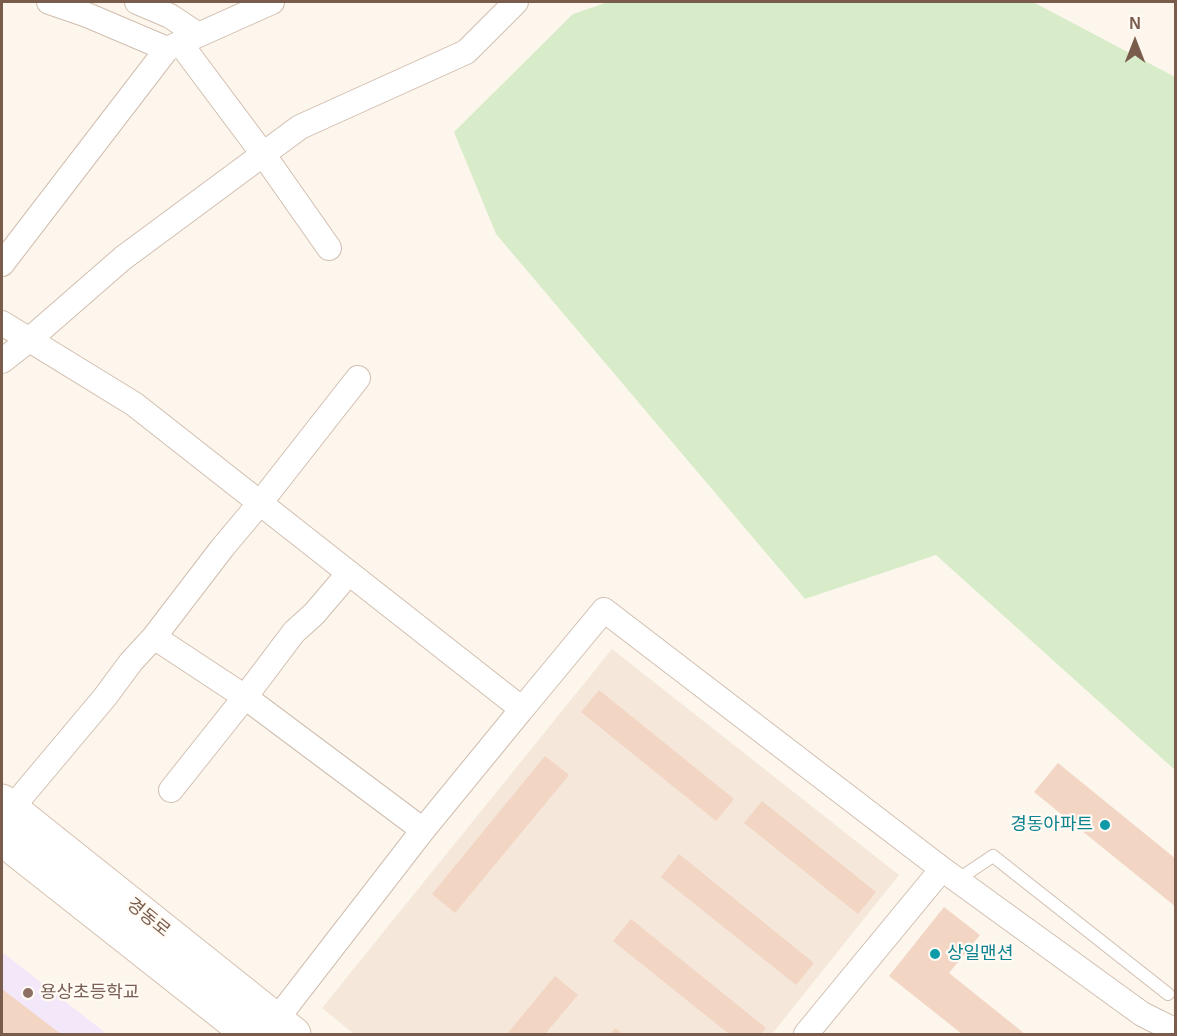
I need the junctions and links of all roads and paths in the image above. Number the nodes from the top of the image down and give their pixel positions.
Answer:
1 (49, 2) edge
2 (136, 2) edge
3 (272, 2) edge
4 (516, 2) edge
5 (181, 42) junction
6 (264, 154) junction
7 (329, 248) dead end
8 (2, 264) edge
9 (2, 323) edge
10 (30, 339) junction
11 (2, 361) edge
12 (358, 378) dead end
13 (260, 503) junction
14 (349, 573) junction
15 (154, 637) junction
16 (245, 697) junction
17 (522, 709) junction
18 (171, 790) dead end
19 (5, 816) edge
20 (423, 830) junction
21 (949, 874) junction
22 (1168, 994) dead end
23 (273, 1030) edge
24 (1176, 1031) edge
25 (806, 1035) edge

1 - 5 street
2 - 5 street
3 - 5 street
4 - 6 street
5 - 6 street
5 - 8 street
6 - 7 street
6 - 10 street
9 - 10 street
10 - 11 street
10 - 13 street
12 - 13 street
13 - 14 street
13 - 15 street
14 - 16 street
14 - 17 street
15 - 16 street
15 - 19 street
16 - 18 street
16 - 20 street
17 - 20 street
17 - 21 street
19 - 23 street, 경동로
20 - 23 street
21 - 22 lane
21 - 24 street
21 - 25 street

